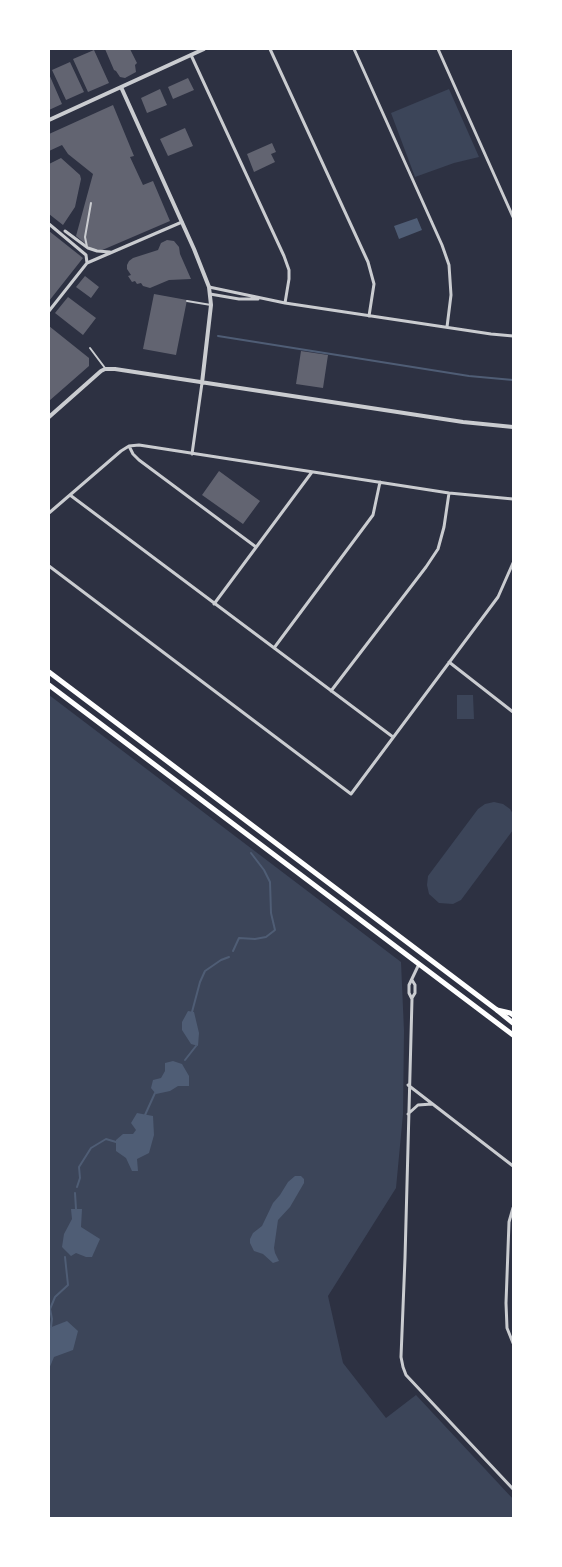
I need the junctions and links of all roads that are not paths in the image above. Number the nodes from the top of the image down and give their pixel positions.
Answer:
1 (204, 49) edge
2 (270, 49) edge
3 (354, 49) edge
4 (438, 49) edge
5 (191, 54) junction
6 (121, 87) junction
7 (49, 120) edge
8 (92, 202) dead end
9 (513, 217) edge
10 (182, 222) junction
11 (49, 224) edge
12 (65, 231) joint
13 (59, 232) junction
14 (88, 248) junction
15 (113, 252) junction
16 (87, 263) junction
17 (209, 287) junction
18 (210, 294) junction
19 (264, 299) junction
20 (187, 301) dead end
21 (285, 302) junction
22 (211, 305) junction
23 (49, 311) edge
24 (369, 316) junction
25 (446, 327) junction
26 (513, 336) edge
27 (90, 348) dead end
28 (105, 369) junction
29 (202, 383) junction
30 (49, 417) edge
31 (513, 427) edge
32 (129, 446) junction
33 (192, 454) junction
34 (312, 472) junction
35 (380, 482) junction
36 (449, 493) junction
37 (70, 495) junction
38 (513, 499) edge
39 (49, 513) edge
40 (256, 547) junction
41 (513, 563) edge
42 (49, 566) edge
43 (214, 604) junction
44 (274, 648) junction
45 (449, 662) junction
46 (49, 672) edge
47 (49, 685) edge
48 (331, 691) junction
49 (513, 712) edge
50 (393, 737) junction
51 (420, 964) junction
52 (497, 1010) junction
53 (513, 1015) edge
54 (513, 1023) edge
55 (513, 1035) edge
56 (408, 1086) junction
57 (433, 1104) junction
58 (408, 1114) junction
59 (513, 1166) edge
60 (513, 1208) edge
61 (513, 1344) edge
62 (513, 1489) edge

1 - 5 street
2 - 24 street
3 - 25 street
4 - 9 street
5 - 6 street
5 - 21 street
6 - 7 street
6 - 10 street
8 - 14 lane
10 - 15 street
10 - 17 street
11 - 13 street
12 - 13 lane
12 - 14 street
13 - 16 street
14 - 15 street
15 - 16 street
16 - 23 street
17 - 18 street
17 - 19 street
18 - 19 street
18 - 22 street
19 - 21 street
20 - 22 lane
21 - 24 street
22 - 29 street
24 - 25 street
25 - 26 street
27 - 28 lane
28 - 29 street
28 - 30 street
29 - 31 street
29 - 33 street
32 - 33 street
32 - 37 street
32 - 40 street
33 - 34 street
34 - 35 street
34 - 40 street
35 - 36 street
35 - 44 street
36 - 38 street
36 - 48 street
37 - 39 street
37 - 43 street
40 - 43 street
41 - 45 street
42 - 50 street
43 - 44 street
44 - 48 street
45 - 49 street
45 - 50 street
46 - 52 main road
47 - 51 main road
48 - 50 street
51 - 55 main road
51 - 56 street
52 - 53 main road
52 - 54 main road
56 - 57 street
56 - 58 street
57 - 58 street
57 - 59 street
58 - 62 street
60 - 61 street

